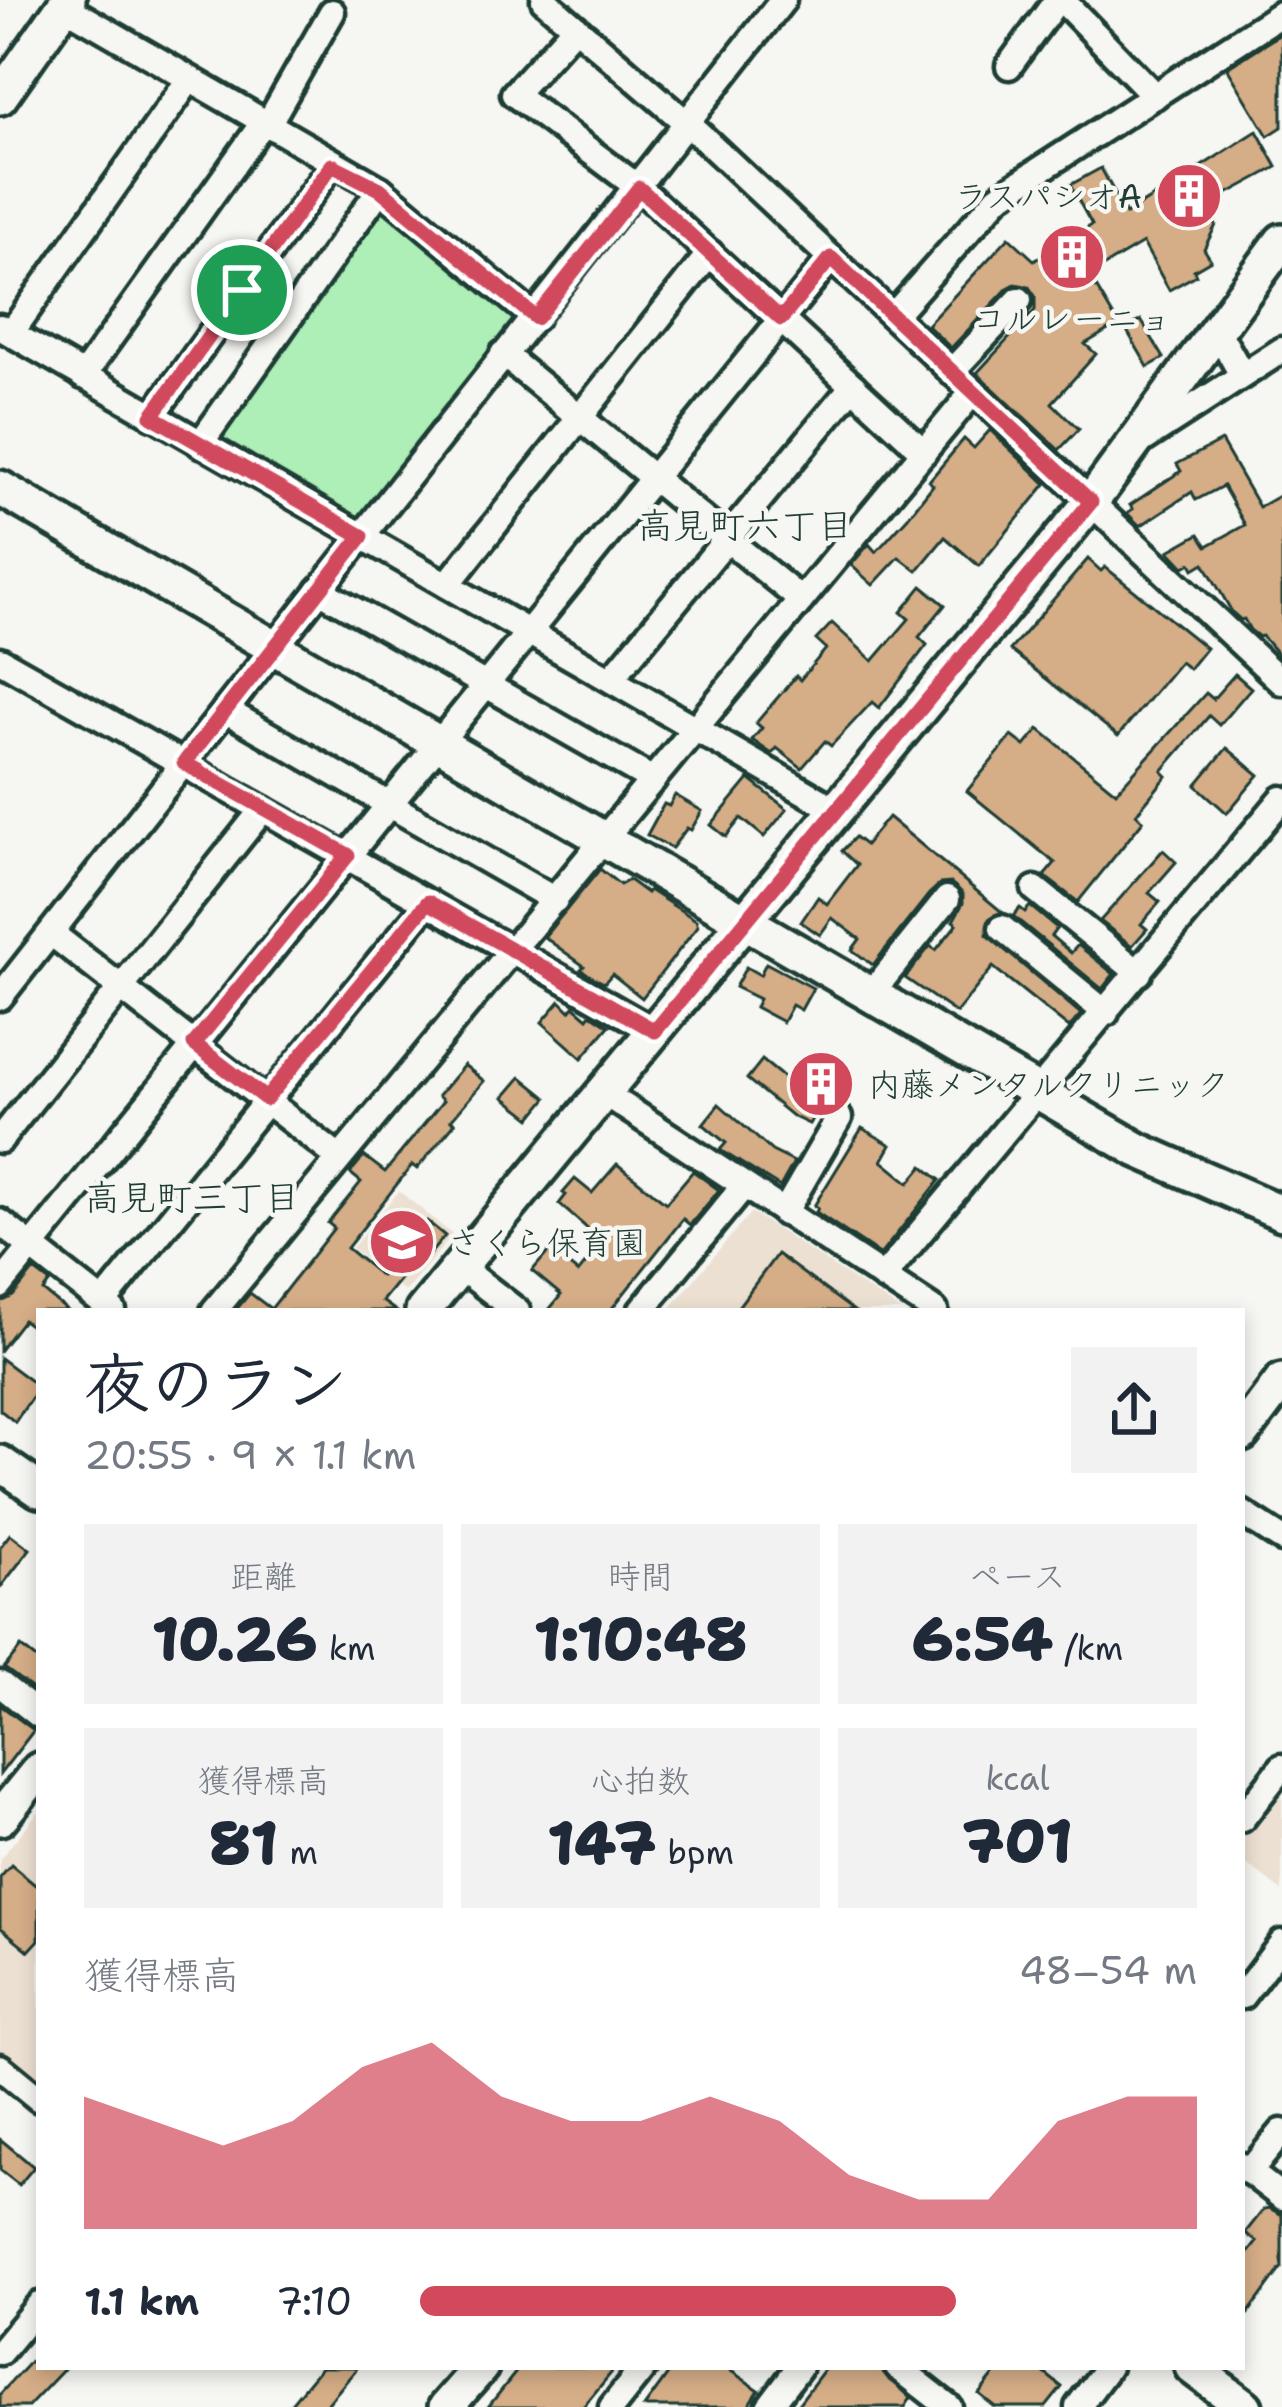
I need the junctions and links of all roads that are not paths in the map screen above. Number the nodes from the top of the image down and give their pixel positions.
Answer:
1 (544, 0) edge
2 (783, 0) edge
3 (1059, 0) edge
4 (66, 3) edge
5 (332, 12) dead end
6 (1282, 13) edge
7 (575, 27) junction
8 (1010, 66) dead end
9 (189, 80) junction
10 (1155, 96) junction
11 (0, 97) edge
12 (686, 122) junction
13 (265, 125) junction
14 (332, 165) junction
15 (639, 188) junction
16 (380, 189) junction
17 (1282, 241) edge
18 (710, 253) junction
19 (831, 258) junction
20 (1019, 299) dead end
21 (892, 316) junction
22 (536, 318) junction
23 (781, 319) junction
24 (6, 330) edge
25 (1217, 330) junction
26 (1282, 350) edge
27 (503, 354) junction
28 (951, 372) junction
29 (1242, 375) junction
30 (83, 376) junction
31 (853, 386) junction
32 (973, 392) junction
33 (152, 416) junction
34 (580, 417) junction
35 (200, 444) junction
36 (1131, 448) junction
37 (924, 452) junction
38 (654, 479) junction
39 (0, 488) edge
40 (1091, 502) junction
41 (362, 536) junction
42 (728, 537) junction
43 (447, 585) junction
44 (319, 590) junction
45 (802, 600) junction
46 (529, 632) junction
47 (273, 647) junction
48 (0, 660) edge
49 (612, 678) junction
50 (1282, 682) edge
51 (487, 686) junction
52 (225, 710) junction
53 (697, 727) junction
54 (440, 745) junction
55 (184, 763) junction
56 (653, 780) junction
57 (1282, 799) edge
58 (388, 806) junction
59 (263, 808) junction
60 (838, 811) junction
61 (606, 838) junction
62 (348, 855) junction
63 (1035, 889) dead end
64 (947, 899) dead end
65 (555, 900) junction
66 (428, 902) junction
67 (746, 922) junction
68 (1002, 928) dead end
69 (51, 933) junction
70 (513, 951) junction
71 (1139, 973) junction
72 (122, 988) junction
73 (870, 995) junction
74 (0, 998) edge
75 (1106, 1013) junction
76 (655, 1031) junction
77 (194, 1044) junction
78 (604, 1093) junction
79 (1040, 1094) junction
80 (266, 1099) junction
81 (839, 1118) dead end
82 (0, 1140) edge
83 (339, 1158) junction
84 (743, 1187) junction
85 (784, 1213) junction
86 (1282, 1213) edge
87 (0, 1222) edge
88 (33, 1245) junction
89 (460, 1267) junction
90 (884, 1277) junction
91 (0, 1286) edge
92 (108, 1307) edge
93 (216, 1308) edge
94 (426, 1308) edge
95 (513, 1308) edge
96 (643, 1308) edge
97 (930, 1308) edge
98 (1282, 1381) edge
99 (1245, 1430) edge
100 (0, 1463) edge
101 (36, 1488) edge
102 (1245, 1515) edge
103 (1282, 1539) edge
104 (0, 1684) edge
105 (36, 1713) edge
106 (1282, 1767) edge
107 (36, 1774) edge
108 (1245, 1815) edge
109 (0, 1818) edge
110 (1282, 1942) edge
111 (1245, 1992) edge
112 (0, 2067) edge
113 (36, 2097) edge
114 (1282, 2132) edge
115 (1245, 2169) edge
116 (1282, 2197) edge
117 (36, 2309) edge
118 (0, 2352) edge
119 (478, 2370) edge
120 (642, 2370) edge
121 (798, 2370) edge
122 (901, 2370) edge
123 (1106, 2370) edge
124 (1196, 2370) edge
125 (935, 2403) edge
126 (446, 2407) edge
127 (612, 2407) edge
128 (769, 2407) edge
129 (1078, 2407) edge
130 (1245, 2407) edge

1 - 7 street
2 - 12 street
3 - 8 street
3 - 10 street
4 - 9 street
4 - 11 street
5 - 13 street
6 - 10 street
7 - 12 street
7 - 15 street
9 - 13 street
9 - 24 street
10 - 21 street
12 - 15 street
12 - 19 street
13 - 14 street
13 - 30 street
14 - 16 street
14 - 33 street
15 - 18 street
15 - 22 street
16 - 22 street
16 - 35 street
17 - 25 street
18 - 23 street
18 - 34 street
19 - 21 street
19 - 23 street
20 - 28 street
21 - 28 street
22 - 27 street
23 - 31 street
23 - 38 street
24 - 30 street
25 - 29 street
25 - 36 street
26 - 29 street
27 - 34 street
27 - 41 street
28 - 32 street
29 - 36 street
30 - 33 street
31 - 37 street
31 - 42 street
32 - 37 street
32 - 40 street
33 - 35 street
34 - 38 street
34 - 43 street
35 - 41 street
36 - 40 street
37 - 45 street
38 - 42 street
38 - 46 street
39 - 47 street
40 - 50 street
40 - 60 street
41 - 43 street
41 - 44 street
42 - 45 street
42 - 49 street
43 - 46 street
44 - 47 street
44 - 51 street
45 - 53 street
46 - 49 street
46 - 51 street
47 - 52 street
47 - 54 street
48 - 55 street
49 - 53 street
51 - 54 street
51 - 56 street
52 - 55 street
52 - 58 street
53 - 56 street
53 - 60 street
54 - 58 street
54 - 61 street
55 - 59 street
55 - 69 street
56 - 61 street
57 - 71 street
58 - 62 street
58 - 65 street
59 - 62 street
59 - 72 street
60 - 67 street
61 - 65 street
61 - 67 street
62 - 66 street
62 - 77 street
63 - 71 street
64 - 73 street
65 - 70 street
66 - 70 street
66 - 80 street
67 - 73 street
67 - 76 street
68 - 75 street
69 - 72 street
69 - 74 street
70 - 76 street
70 - 83 street
71 - 75 street
72 - 77 street
72 - 82 street
73 - 79 street
75 - 79 street
76 - 78 street
77 - 80 street
77 - 88 street
78 - 84 street
78 - 89 street
79 - 86 street
79 - 90 street
80 - 83 street
80 - 92 street
81 - 85 street
83 - 93 street
84 - 85 street
84 - 96 street
85 - 90 street
87 - 88 street
88 - 91 street
88 - 92 street
89 - 94 street
89 - 95 street
90 - 97 street
98 - 99 street
100 - 101 street
102 - 103 street
104 - 105 street
106 - 108 street
107 - 109 street
110 - 111 street
112 - 113 street
114 - 115 street
115 - 116 street
117 - 118 street
119 - 126 street
120 - 127 street
121 - 128 street
122 - 125 street
123 - 129 street
124 - 130 street

